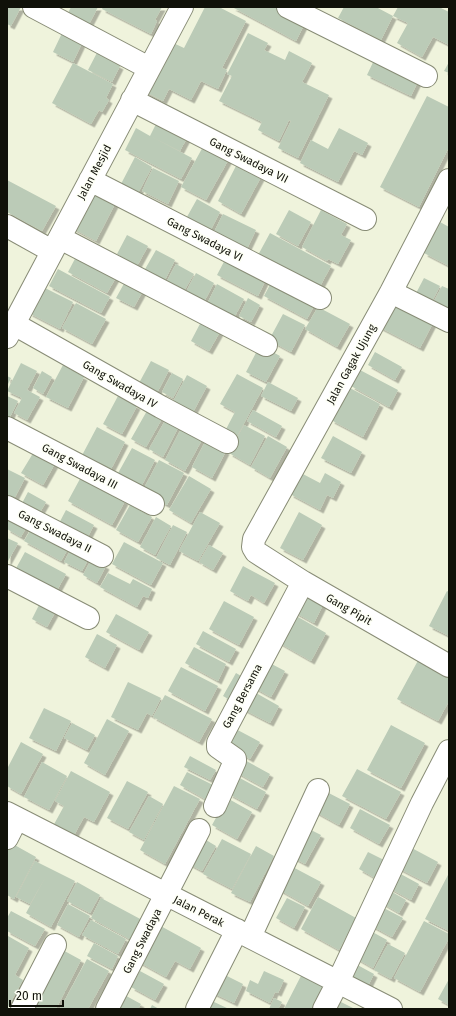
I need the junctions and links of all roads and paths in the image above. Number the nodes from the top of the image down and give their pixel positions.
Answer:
1 (34, 7) edge
2 (182, 7) edge
3 (288, 7) edge
4 (149, 68) junction
5 (426, 76) dead end
6 (132, 100) junction
7 (90, 180) junction
8 (449, 180) edge
9 (365, 219) dead end
10 (7, 226) edge
11 (56, 245) junction
12 (391, 292) junction
13 (320, 298) dead end
14 (449, 321) edge
15 (10, 330) edge
16 (266, 345) dead end
17 (7, 428) edge
18 (227, 442) dead end
19 (153, 504) dead end
20 (7, 507) edge
21 (253, 547) joint
22 (102, 556) dead end
23 (7, 576) edge
24 (303, 582) junction
25 (88, 618) dead end
26 (449, 666) edge
27 (449, 751) edge
28 (318, 790) dead end
29 (215, 806) dead end
30 (12, 816) edge
31 (199, 830) dead end
32 (7, 838) edge
33 (166, 894) junction
34 (243, 933) junction
35 (55, 944) dead end
36 (338, 982) junction
37 (22, 1009) edge
38 (107, 1009) edge
39 (197, 1009) edge
40 (324, 1009) edge
41 (391, 1009) edge

1 - 4 street
2 - 4 street, Jalan Mesjid
3 - 5 street
4 - 6 street, Jalan Mesjid
6 - 7 street, Jalan Mesjid
6 - 9 street, Gang Swadaya VII
7 - 11 street, Jalan Mesjid
7 - 13 street, Gang Swadaya VI
8 - 12 street, Jalan Gagak Ujung
10 - 11 street
11 - 15 street, Jalan Mesjid
11 - 16 street
12 - 14 street
12 - 21 street, Jalan Gagak Ujung
15 - 18 street, Gang Swadaya IV
17 - 19 street, Gang Swadaya III
20 - 22 street, Gang Swadaya II
21 - 24 street, Gang Pipit
23 - 25 street
24 - 26 street, Gang Pipit
24 - 29 street, Gang Bersama
27 - 36 street
28 - 34 street
30 - 32 street
30 - 33 street, Jalan Perak
31 - 33 street, Gang Swadaya
33 - 34 street, Jalan Perak
33 - 38 street, Gang Swadaya
34 - 36 street, Jalan Perak
34 - 39 street
35 - 37 street
36 - 40 street
36 - 41 street, Jalan Perak

